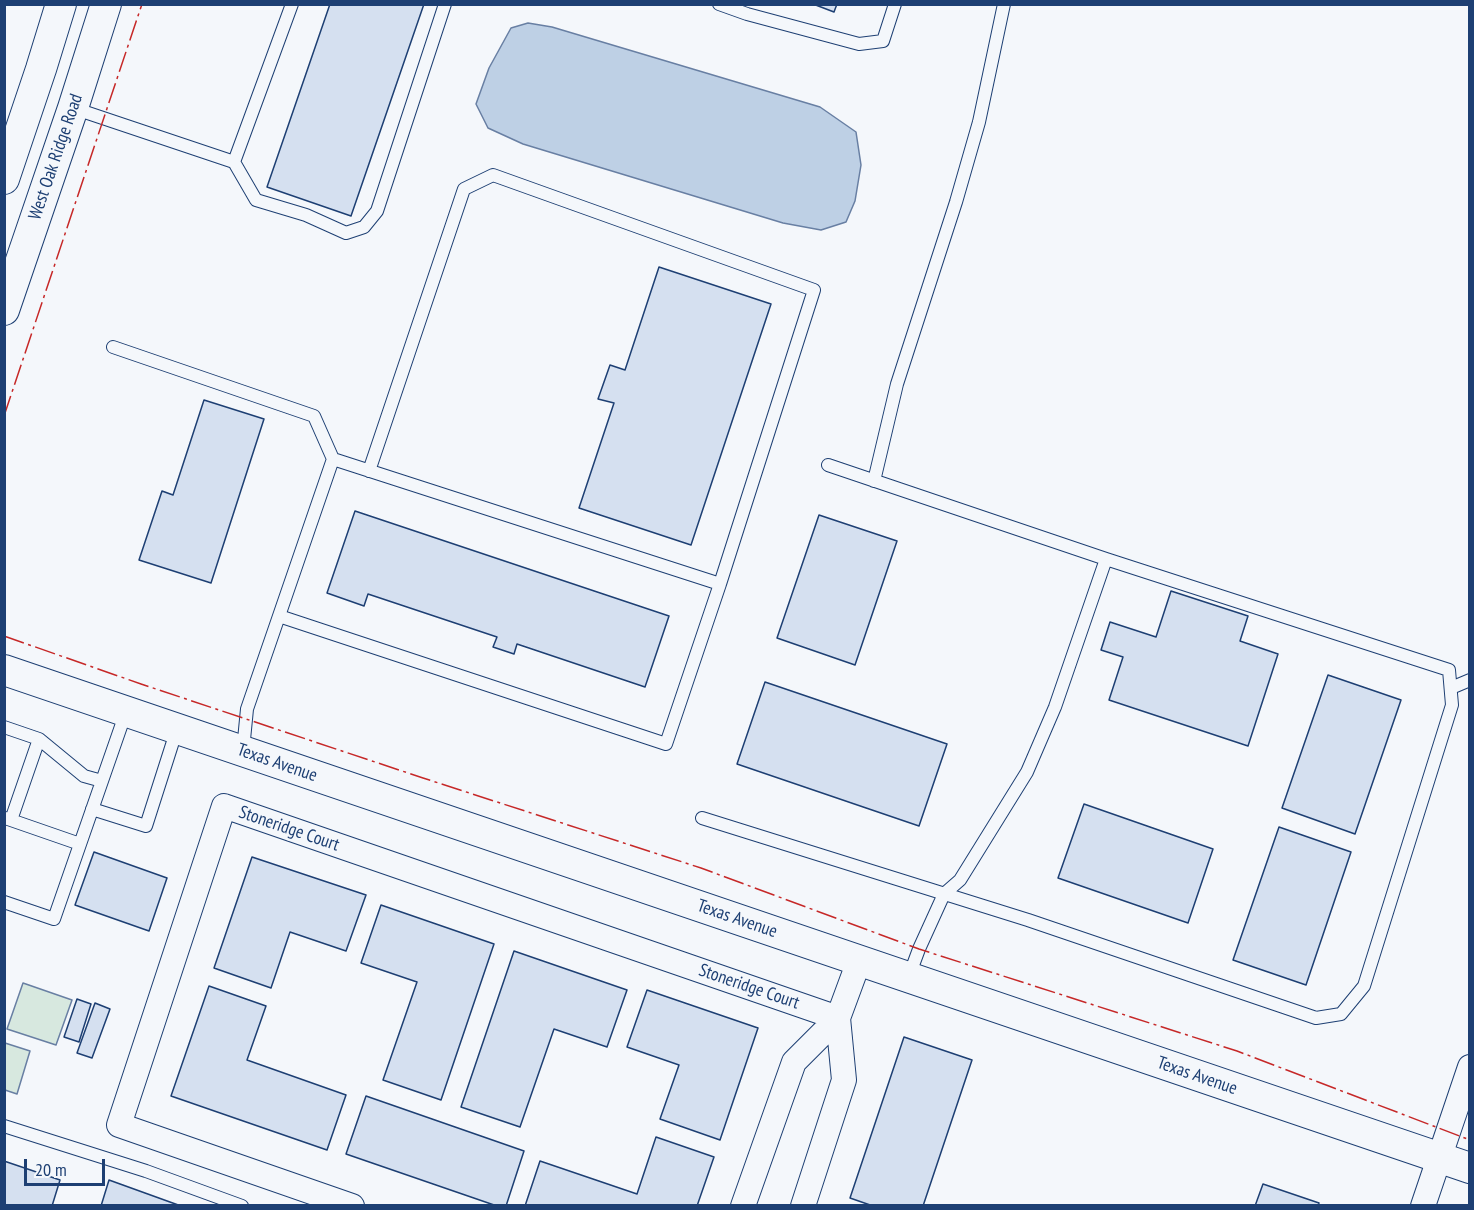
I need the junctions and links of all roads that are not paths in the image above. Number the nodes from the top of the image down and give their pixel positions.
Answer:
1 (61, 4) edge
2 (106, 4) edge
3 (292, 4) edge
4 (445, 4) edge
5 (719, 4) edge
6 (895, 4) edge
7 (1004, 4) edge
8 (73, 108) junction
9 (234, 162) junction
10 (4, 179) edge
11 (4, 310) edge
12 (113, 347) dead end
13 (333, 459) junction
14 (828, 465) dead end
15 (369, 471) junction
16 (874, 481) junction
17 (1106, 559) junction
18 (720, 584) junction
19 (279, 616) junction
20 (4, 670) edge
21 (1470, 680) edge
22 (1451, 688) junction
23 (126, 711) junction
24 (4, 727) edge
25 (177, 729) junction
26 (39, 739) junction
27 (243, 751) junction
28 (102, 781) junction
29 (92, 809) junction
30 (702, 818) dead end
31 (8, 819) edge
32 (80, 844) junction
33 (944, 894) junction
34 (4, 902) edge
35 (859, 961) junction
36 (908, 977) junction
37 (838, 1018) junction
38 (1470, 1067) edge
39 (4, 1125) edge
40 (1439, 1158) junction
41 (1470, 1168) edge
42 (242, 1206) edge
43 (352, 1206) edge
44 (743, 1206) edge
45 (803, 1206) edge
46 (1423, 1206) edge

1 - 10 street
2 - 8 street, West Oak Ridge Road
3 - 9 lane
4 - 9 lane
5 - 6 lane
7 - 16 lane
8 - 9 lane
8 - 11 street, West Oak Ridge Road
12 - 13 lane
13 - 15 lane
13 - 19 lane
14 - 16 lane
15 - 18 lane
15 - 18 lane
16 - 17 lane
17 - 22 lane
17 - 33 lane
18 - 19 lane
19 - 27 lane
20 - 23 street, Texas Avenue
21 - 22 lane
22 - 33 lane
23 - 25 street, Texas Avenue
23 - 28 lane
24 - 26 lane
25 - 27 street, Texas Avenue
25 - 29 lane
26 - 28 lane
26 - 31 lane
27 - 35 street, Texas Avenue
28 - 29 lane
29 - 32 lane
30 - 33 lane
31 - 32 lane
32 - 34 lane
33 - 36 lane
35 - 36 street, Texas Avenue
35 - 37 street
36 - 40 street, Texas Avenue
37 - 43 street, Stoneridge Court
37 - 44 street
37 - 45 street
38 - 40 street
39 - 42 lane
40 - 41 street, Texas Avenue
40 - 46 street

